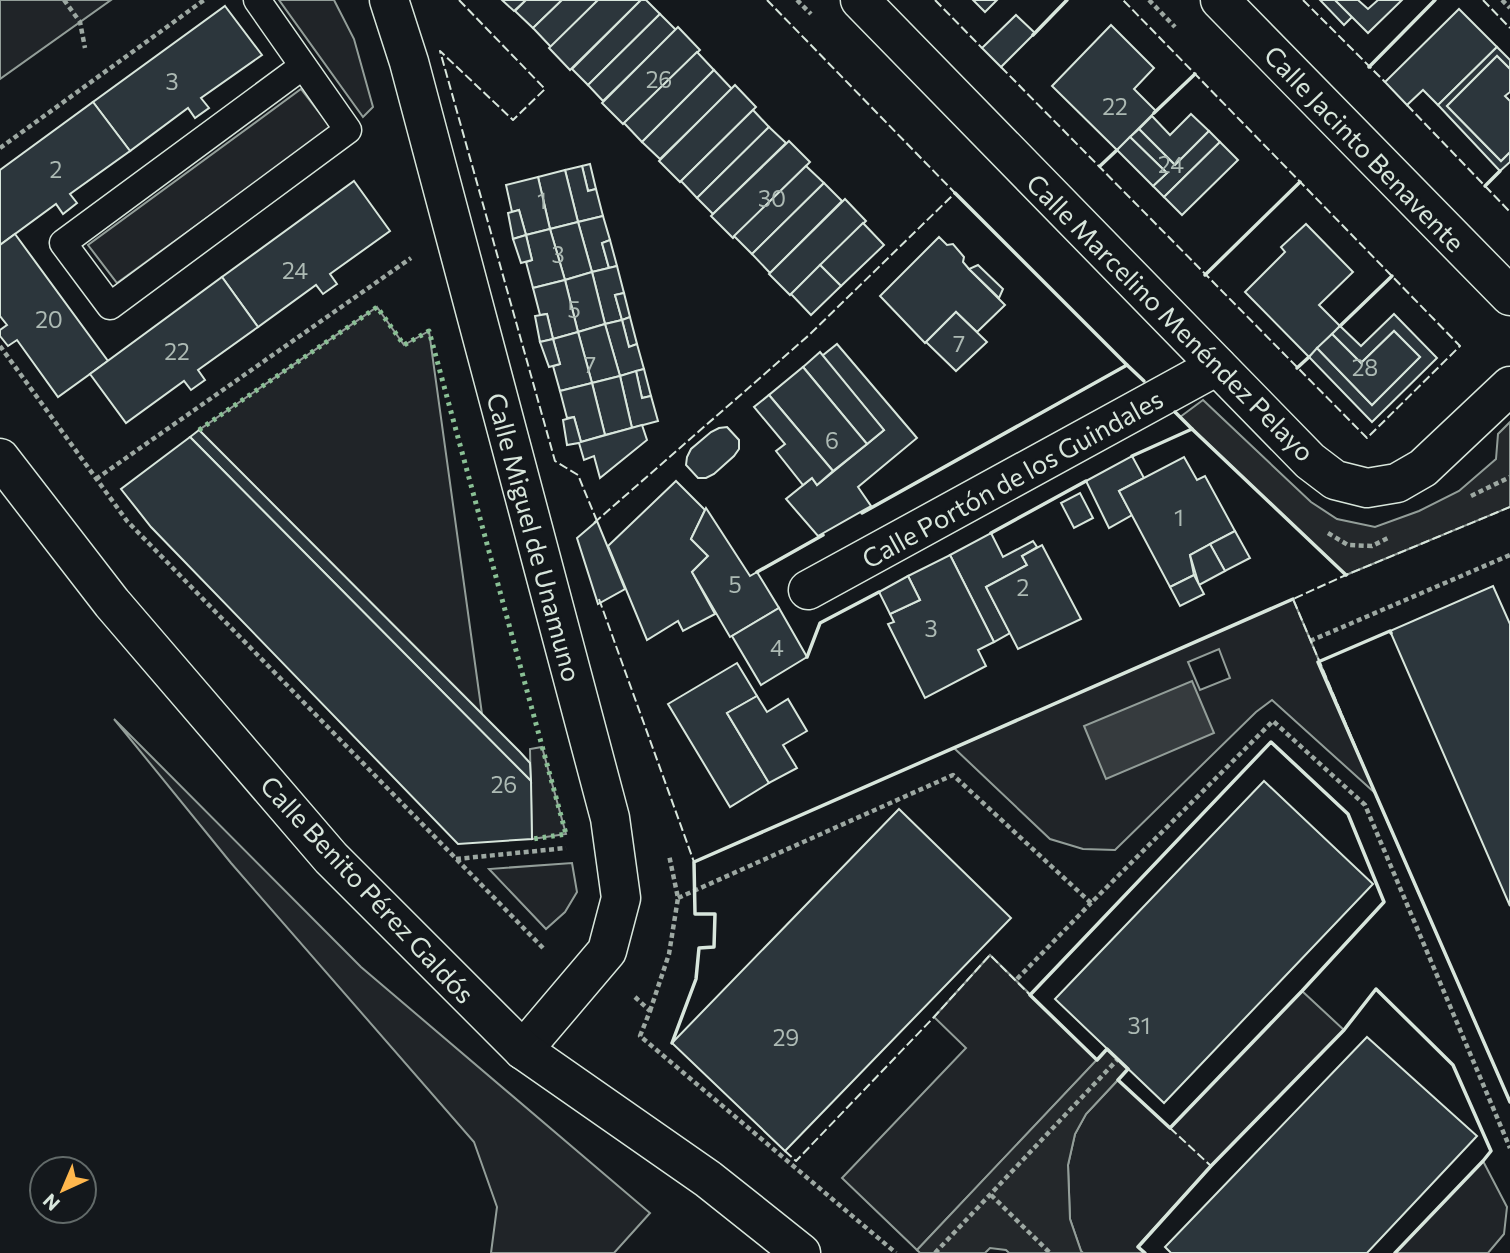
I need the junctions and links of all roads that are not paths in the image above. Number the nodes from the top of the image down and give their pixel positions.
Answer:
1 (257, 0) edge
2 (388, 0) edge
3 (860, 0) edge
4 (1220, 0) edge
5 (303, 66) junction
6 (1510, 296) edge
7 (1217, 366) junction
8 (1510, 386) edge
9 (0, 458) edge
10 (808, 590) dead end
11 (523, 1050) junction
12 (801, 1253) edge

1 - 5 lane
2 - 11 street, Calle Miguel de Unamuno
3 - 7 street, Calle Marcelino Menéndez Pelayo
4 - 6 street, Calle Jacinto Benavente
5 - 5 lane
7 - 8 street, Calle Marcelino Menéndez Pelayo
7 - 10 street, Calle Portón de los Guindales
9 - 11 street, Calle Benito Pérez Galdós
11 - 12 street, Calle Benito Pérez Galdós

